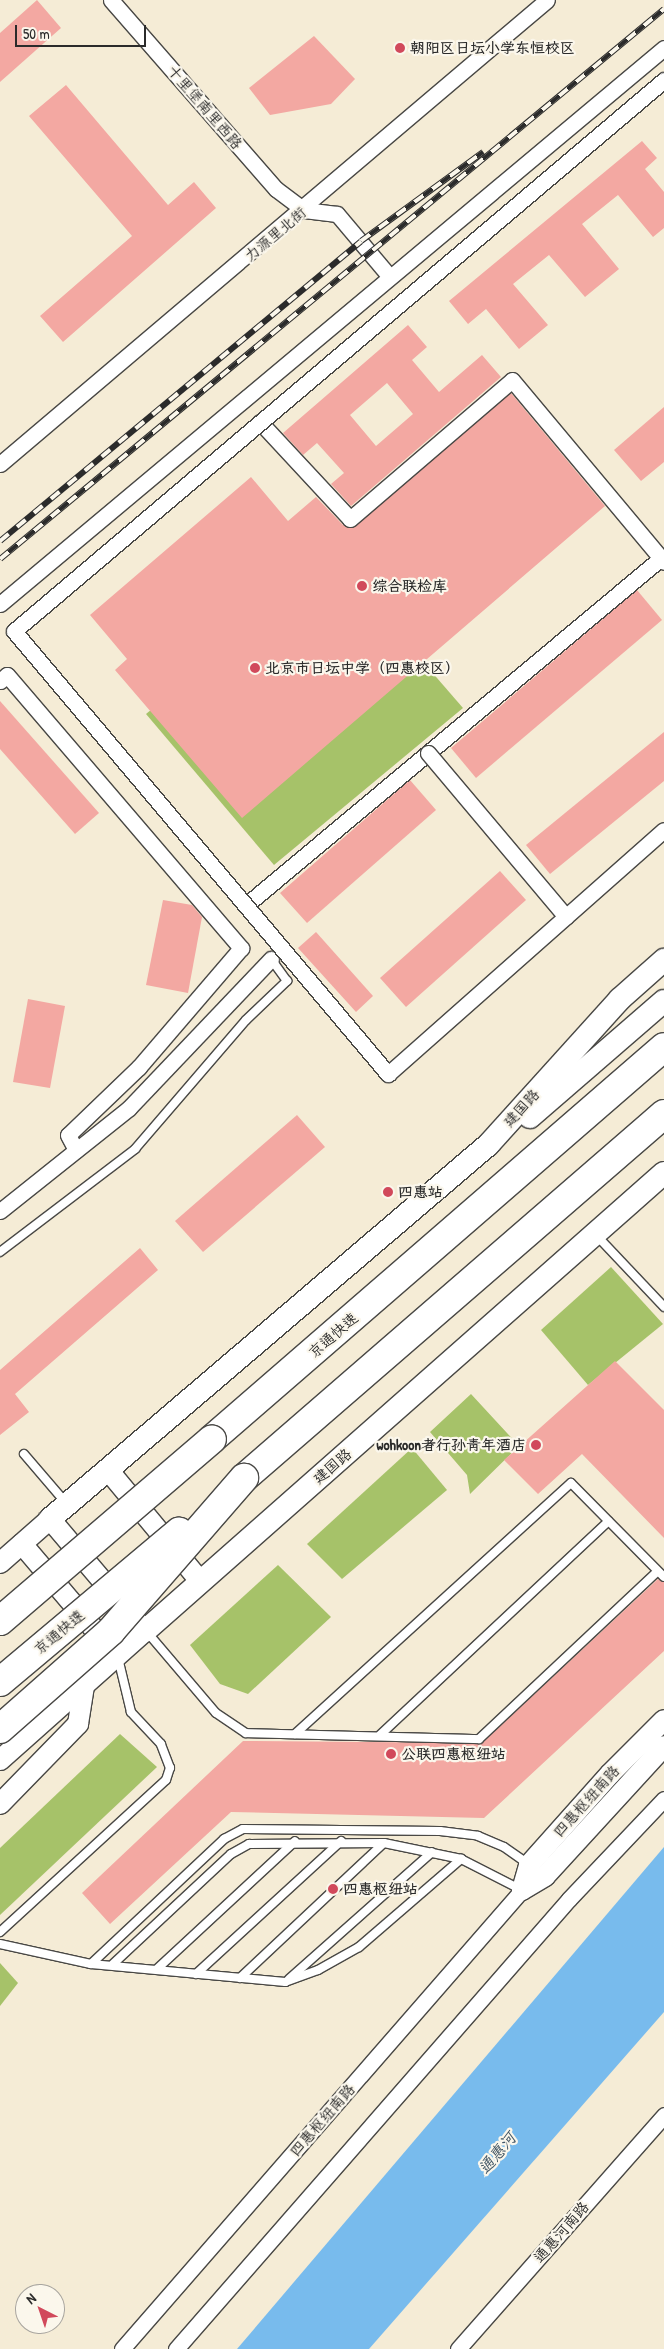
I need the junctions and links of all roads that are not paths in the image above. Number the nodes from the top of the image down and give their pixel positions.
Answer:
1 (110, 0) edge
2 (547, 0) edge
3 (664, 48) edge
4 (664, 80) edge
5 (304, 210) junction
6 (390, 277) junction
7 (260, 422) junction
8 (0, 464) edge
9 (663, 560) edge
10 (0, 604) edge
11 (0, 681) edge
12 (428, 753) junction
13 (664, 830) edge
14 (246, 906) junction
15 (566, 918) junction
16 (270, 960) joint
17 (664, 960) edge
18 (664, 1001) edge
19 (664, 1047) edge
20 (664, 1114) edge
21 (489, 1144) junction
22 (76, 1150) junction
23 (664, 1173) edge
24 (0, 1210) edge
25 (595, 1234) junction
26 (0, 1252) edge
27 (664, 1307) edge
28 (24, 1454) dead end
29 (108, 1470) junction
30 (244, 1478) junction
31 (68, 1504) junction
32 (50, 1519) junction
33 (609, 1521) junction
34 (22, 1544) junction
35 (0, 1563) edge
36 (658, 1571) junction
37 (664, 1577) edge
38 (200, 1581) junction
39 (0, 1621) edge
40 (145, 1631) junction
41 (117, 1656) junction
42 (0, 1682) edge
43 (84, 1685) junction
44 (664, 1720) edge
45 (0, 1729) edge
46 (295, 1734) junction
47 (380, 1736) junction
48 (664, 1746) edge
49 (0, 1760) edge
50 (664, 1799) edge
51 (0, 1804) edge
52 (294, 1841) junction
53 (341, 1841) junction
54 (384, 1843) junction
55 (432, 1852) junction
56 (461, 1859) junction
57 (529, 1865) junction
58 (546, 1876) junction
59 (522, 1890) junction
60 (0, 1932) edge
61 (0, 1944) edge
62 (91, 1964) junction
63 (113, 1964) junction
64 (157, 1969) junction
65 (196, 1974) junction
66 (240, 1978) junction
67 (285, 1982) junction
68 (664, 2115) edge
69 (122, 2349) edge
70 (176, 2349) edge
71 (458, 2349) edge

1 - 5 street, 十里堡南里西路
2 - 5 street, 力源里北街
3 - 6 street
4 - 7 street, bridge
5 - 6 street
5 - 8 street, 力源里北街
6 - 10 street
7 - 9 street
7 - 14 street, bridge
9 - 12 street
11 - 22 street
12 - 14 street
12 - 15 street, bridge
13 - 15 street, bridge
14 - 15 street, bridge
16 - 22 street
16 - 26 lane
17 - 21 main road, 建国路
18 - 21 main road
19 - 39 highway, 京通快速, bridge
20 - 30 highway, 京通快速
21 - 29 main road, 建国路
22 - 24 street
23 - 25 main road, 建国路
25 - 27 lane
25 - 38 main road, 建国路
28 - 31 lane
29 - 31 main road, 建国路
29 - 38 street
30 - 42 highway, 京通快速, bridge
30 - 45 highway, bridge
31 - 32 main road, 建国路
32 - 34 street
32 - 40 street
33 - 36 lane
33 - 46 lane
33 - 47 lane
34 - 35 street
34 - 41 street
36 - 37 lane
36 - 47 lane
38 - 40 main road, 建国路
40 - 41 street, 建国路
40 - 46 lane
41 - 43 street, 建国路
41 - 60 lane
43 - 49 street, 建国路
43 - 51 street
44 - 57 street, 四惠枢纽南路
46 - 47 lane
48 - 58 street, 四惠枢纽南路
50 - 70 street
52 - 53 lane
52 - 63 lane
52 - 64 lane
53 - 54 lane
53 - 65 lane
54 - 55 lane
54 - 66 lane
55 - 56 lane
55 - 67 lane
56 - 59 lane
56 - 67 lane
57 - 58 lane
57 - 59 street, 四惠枢纽南路
57 - 62 lane
58 - 59 street, 四惠枢纽南路
59 - 69 street, 四惠枢纽南路
61 - 62 lane
62 - 63 lane
63 - 64 lane
64 - 65 lane
65 - 66 lane
66 - 67 lane
68 - 71 street, 通惠河南路

